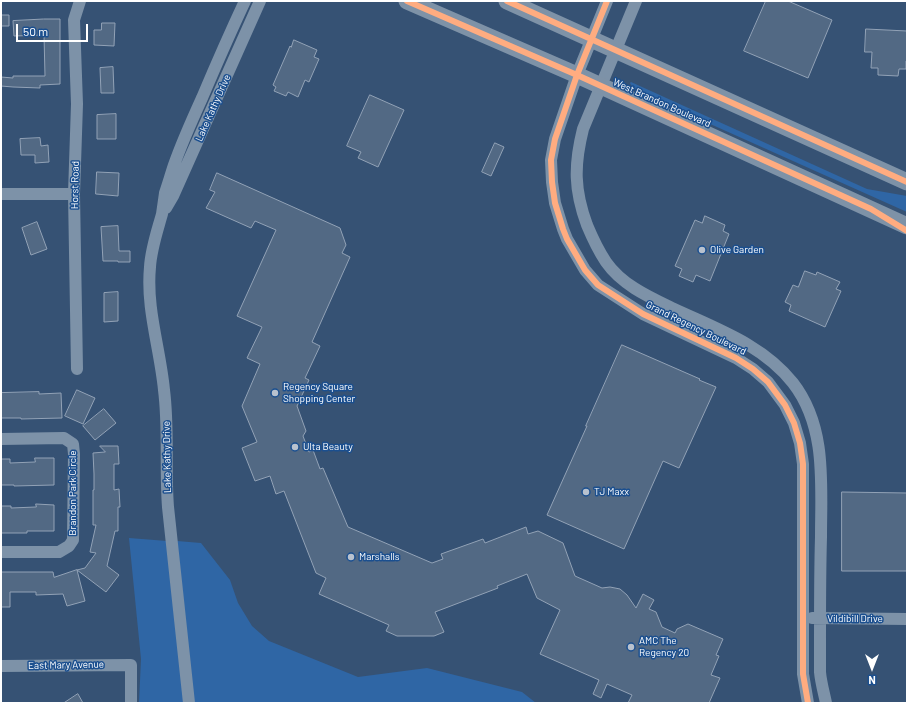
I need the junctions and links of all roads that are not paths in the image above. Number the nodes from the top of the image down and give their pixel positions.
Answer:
1 (80, 1) edge
2 (244, 1) edge
3 (260, 1) edge
4 (407, 1) edge
5 (507, 1) edge
6 (607, 1) edge
7 (636, 1) edge
8 (591, 40) junction
9 (615, 50) junction
10 (577, 76) junction
11 (601, 86) junction
12 (907, 182) edge
13 (1, 194) edge
14 (74, 194) junction
15 (871, 209) junction
16 (162, 214) junction
17 (907, 226) edge
18 (907, 231) edge
19 (718, 329) junction
20 (710, 346) junction
21 (77, 369) dead end
22 (1, 439) edge
23 (821, 481) junction
24 (803, 482) junction
25 (1, 552) edge
26 (803, 618) junction
27 (820, 618) junction
28 (907, 619) edge
29 (1, 666) edge
30 (130, 703) edge
31 (189, 703) edge
32 (808, 703) edge
33 (826, 703) edge

1 - 14 street, Horst Road
2 - 16 street, Lake Kathy Drive
3 - 16 street, Lake Kathy Drive
4 - 10 highway, West Brandon Boulevard
5 - 8 highway
6 - 8 street, Grand Regency Boulevard
7 - 9 street, Grand Regency Boulevard
8 - 9 highway
8 - 10 street, Grand Regency Boulevard
9 - 11 street, Grand Regency Boulevard
9 - 12 highway
10 - 11 highway, West Brandon Boulevard
10 - 20 street, Grand Regency Boulevard
11 - 15 highway, West Brandon Boulevard
11 - 19 street, Grand Regency Boulevard
13 - 14 street
14 - 21 street, Horst Road
15 - 17 highway, West Brandon Boulevard
15 - 18 highway
16 - 31 street, Lake Kathy Drive
19 - 20 street
19 - 23 street, Grand Regency Boulevard
20 - 24 street, Grand Regency Boulevard
22 - 25 street, Brandon Park Circle
23 - 24 street
23 - 27 street, Grand Regency Boulevard
24 - 26 street, Grand Regency Boulevard
26 - 27 street, Vildibill Drive
26 - 32 street, Grand Regency Boulevard
27 - 28 street, Vildibill Drive
27 - 33 street, Grand Regency Boulevard
29 - 30 street, East Mary Avenue

